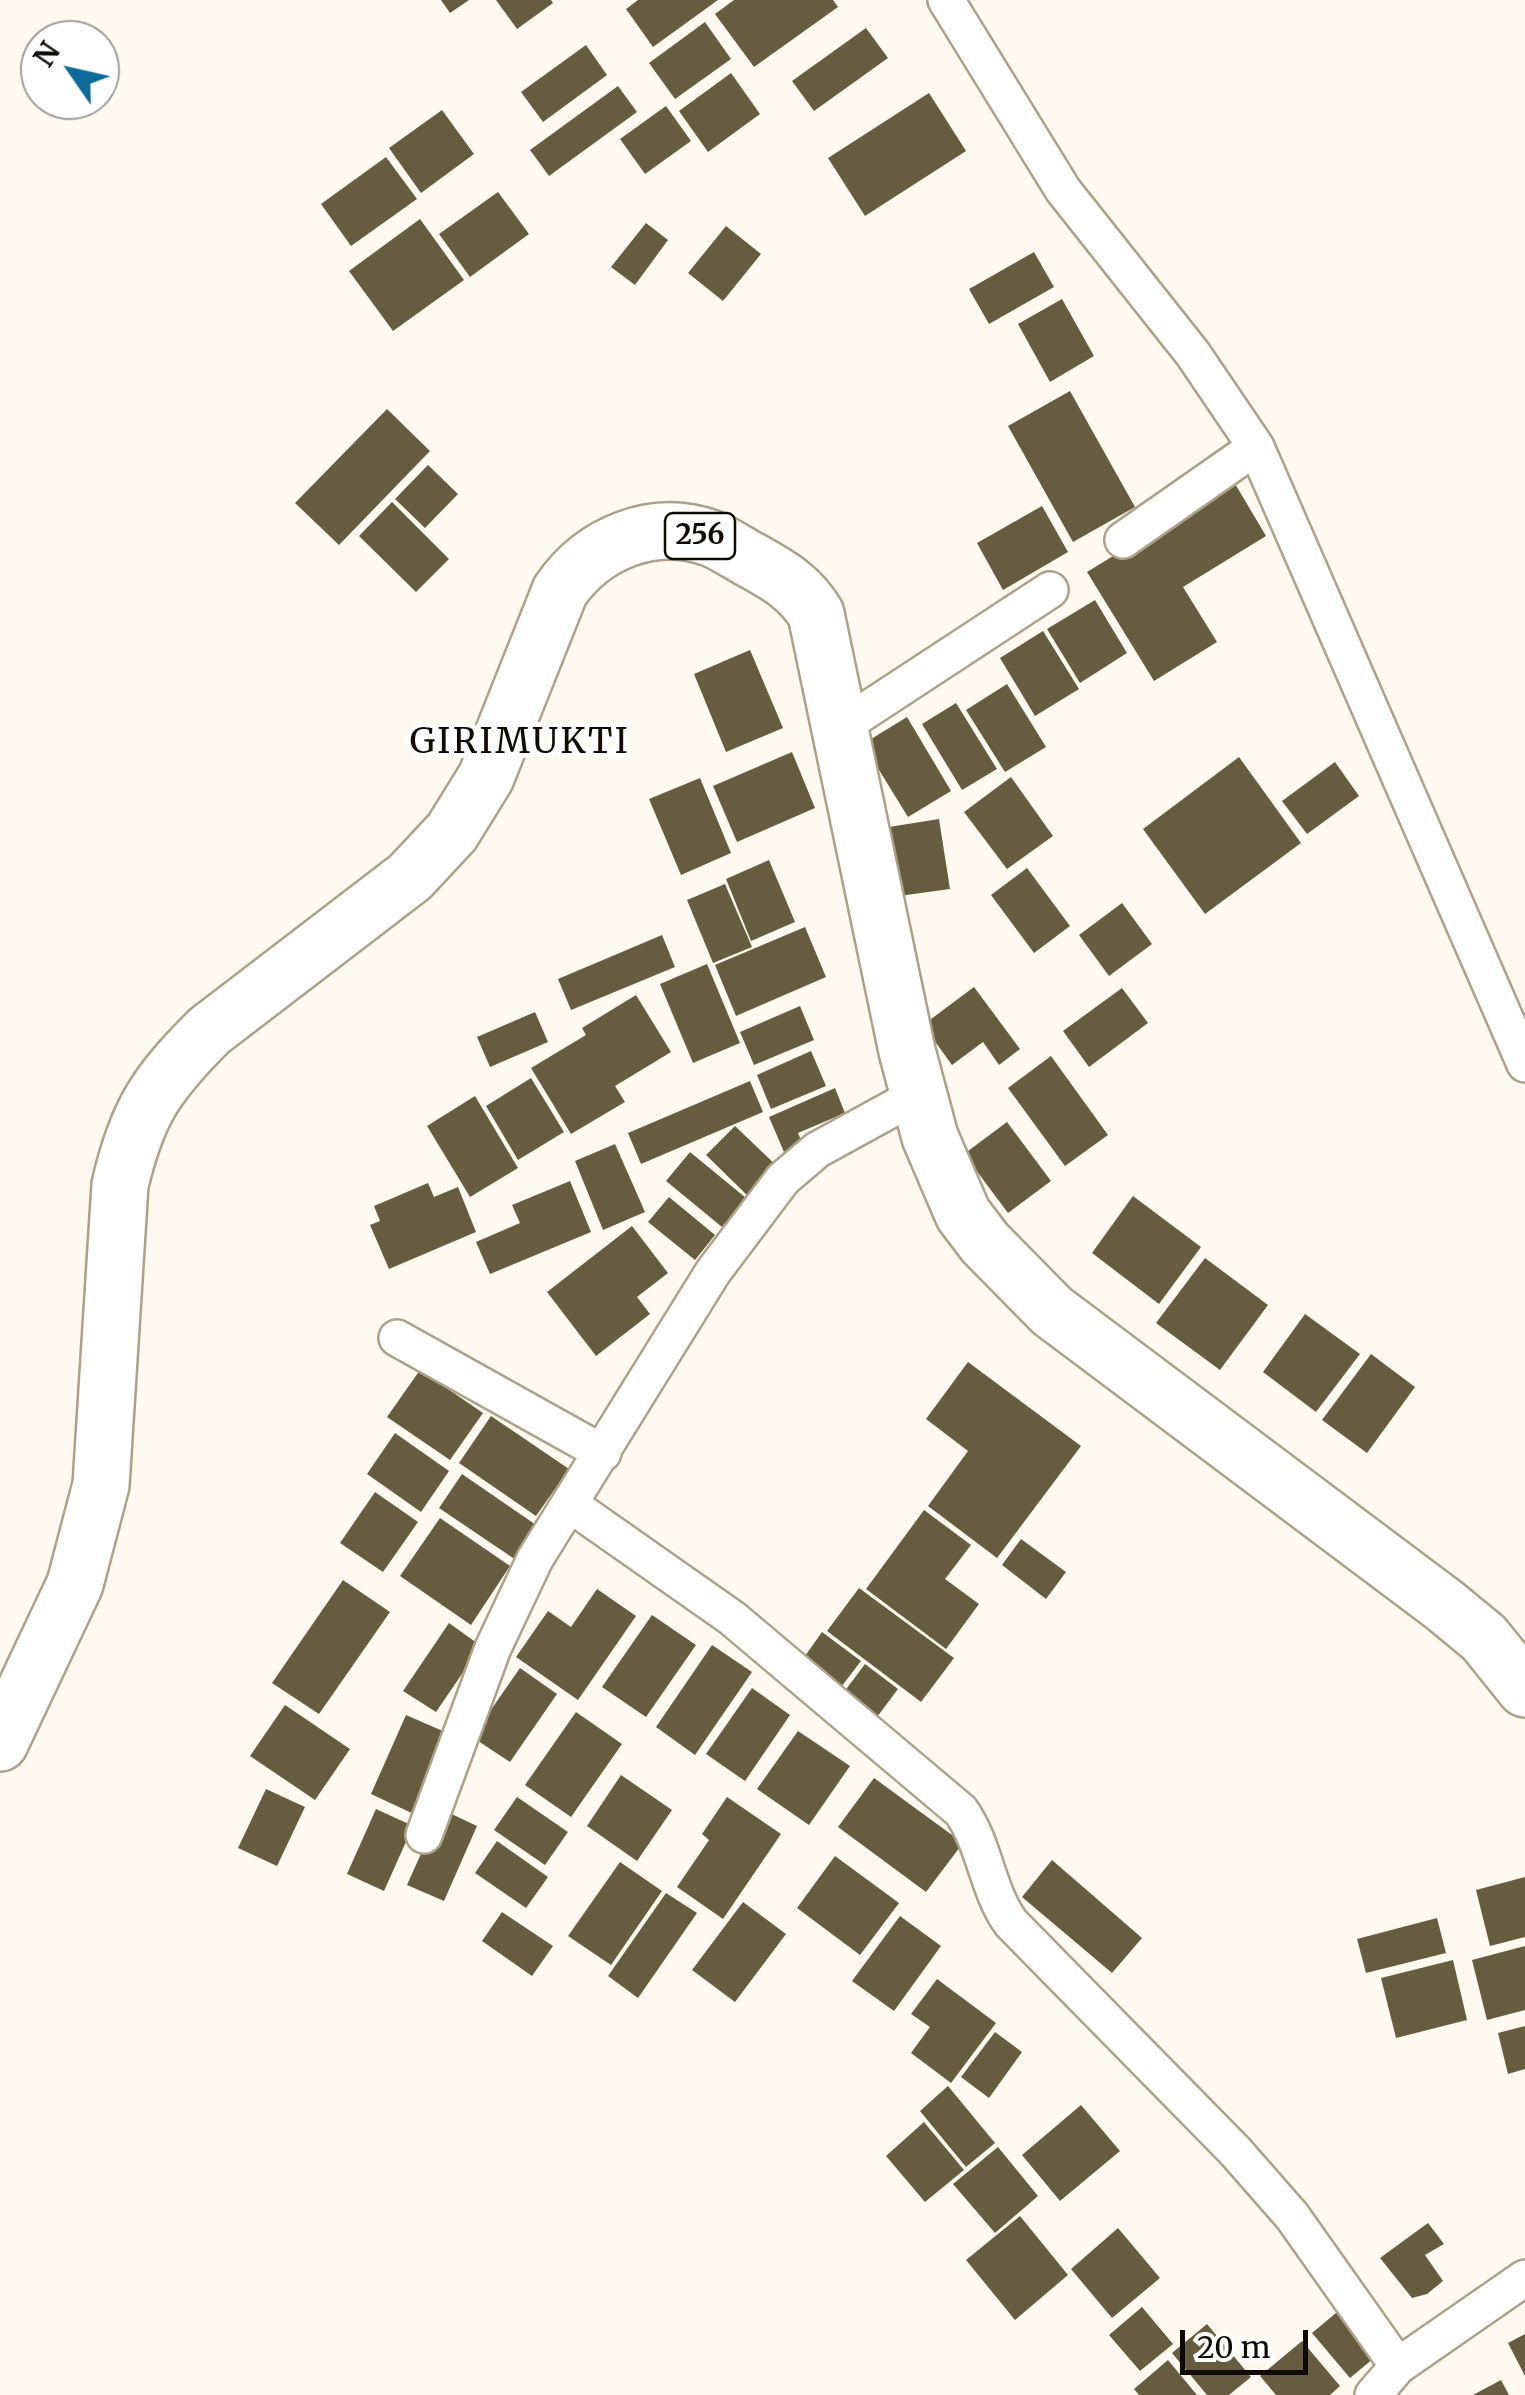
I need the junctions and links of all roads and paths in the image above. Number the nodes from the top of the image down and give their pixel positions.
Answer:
1 (946, 0) edge
2 (1256, 447) junction
3 (1123, 540) dead end
4 (1050, 590) dead end
5 (841, 727) junction
6 (1525, 1064) edge
7 (918, 1094) junction
8 (397, 1338) dead end
9 (603, 1453) junction
10 (571, 1505) junction
11 (1525, 1689) edge
12 (0, 1743) edge
13 (424, 1835) dead end
14 (1525, 2278) edge
15 (1398, 2366) junction
16 (1373, 2395) edge

1 - 2 street
2 - 3 street
2 - 6 street
4 - 5 street
5 - 7 main road, 256
5 - 12 main road, 256
7 - 9 street
7 - 11 main road, 256
8 - 9 street
9 - 10 street
10 - 13 street
10 - 15 street
14 - 15 street
15 - 16 street

